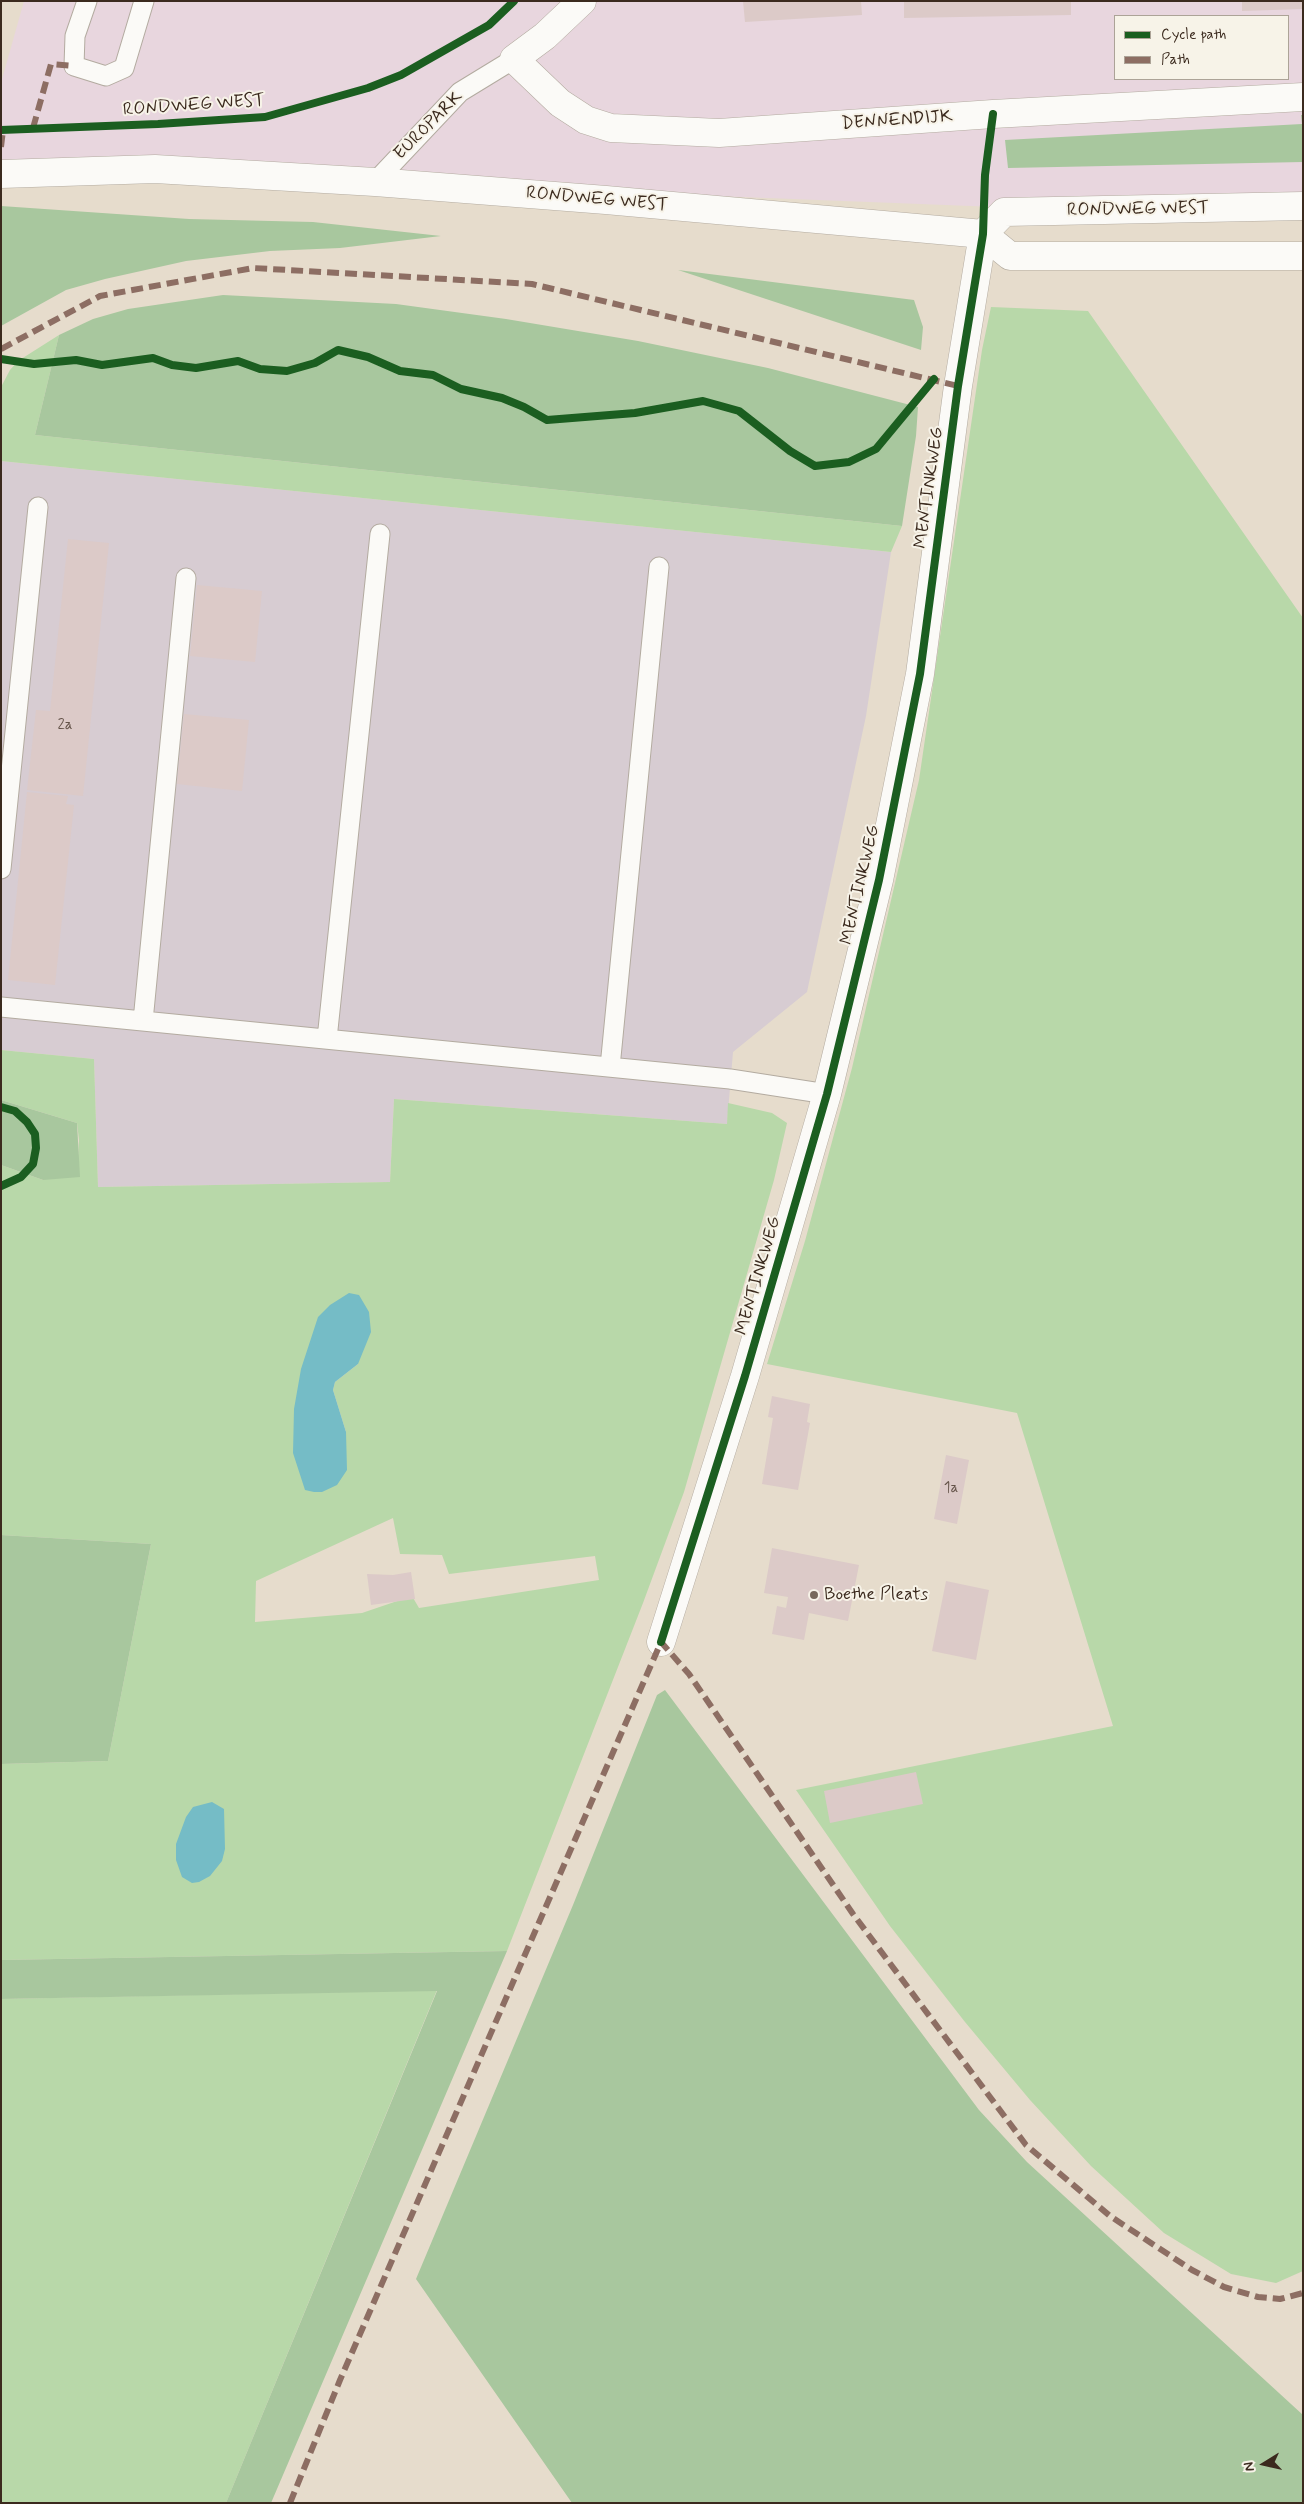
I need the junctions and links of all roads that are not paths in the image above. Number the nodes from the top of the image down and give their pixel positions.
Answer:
1 (87, 1) edge
2 (144, 1) edge
3 (582, 1) edge
4 (514, 59) junction
5 (1303, 97) edge
6 (1, 174) edge
7 (375, 182) junction
8 (1303, 206) edge
9 (983, 234) junction
10 (1303, 256) edge
11 (38, 507) dead end
12 (380, 534) dead end
13 (659, 567) dead end
14 (186, 578) dead end
15 (1, 869) edge
16 (1, 1007) edge
17 (143, 1021) junction
18 (327, 1039) junction
19 (610, 1067) junction
20 (827, 1094) junction
21 (661, 1642) dead end

1 - 2 lane
3 - 4 street, EUROPARK
4 - 5 street, DENNENDIJK
4 - 7 lane, EUROPARK
6 - 7 street, RONDWEG WEST
7 - 9 street, RONDWEG WEST
8 - 9 street, RONDWEG WEST
9 - 10 street
9 - 20 street, MENTINKWEG
11 - 15 lane
12 - 18 lane
13 - 19 lane
14 - 17 lane
16 - 17 lane
17 - 18 lane
18 - 19 lane
19 - 20 lane
20 - 21 street, MENTINKWEG

